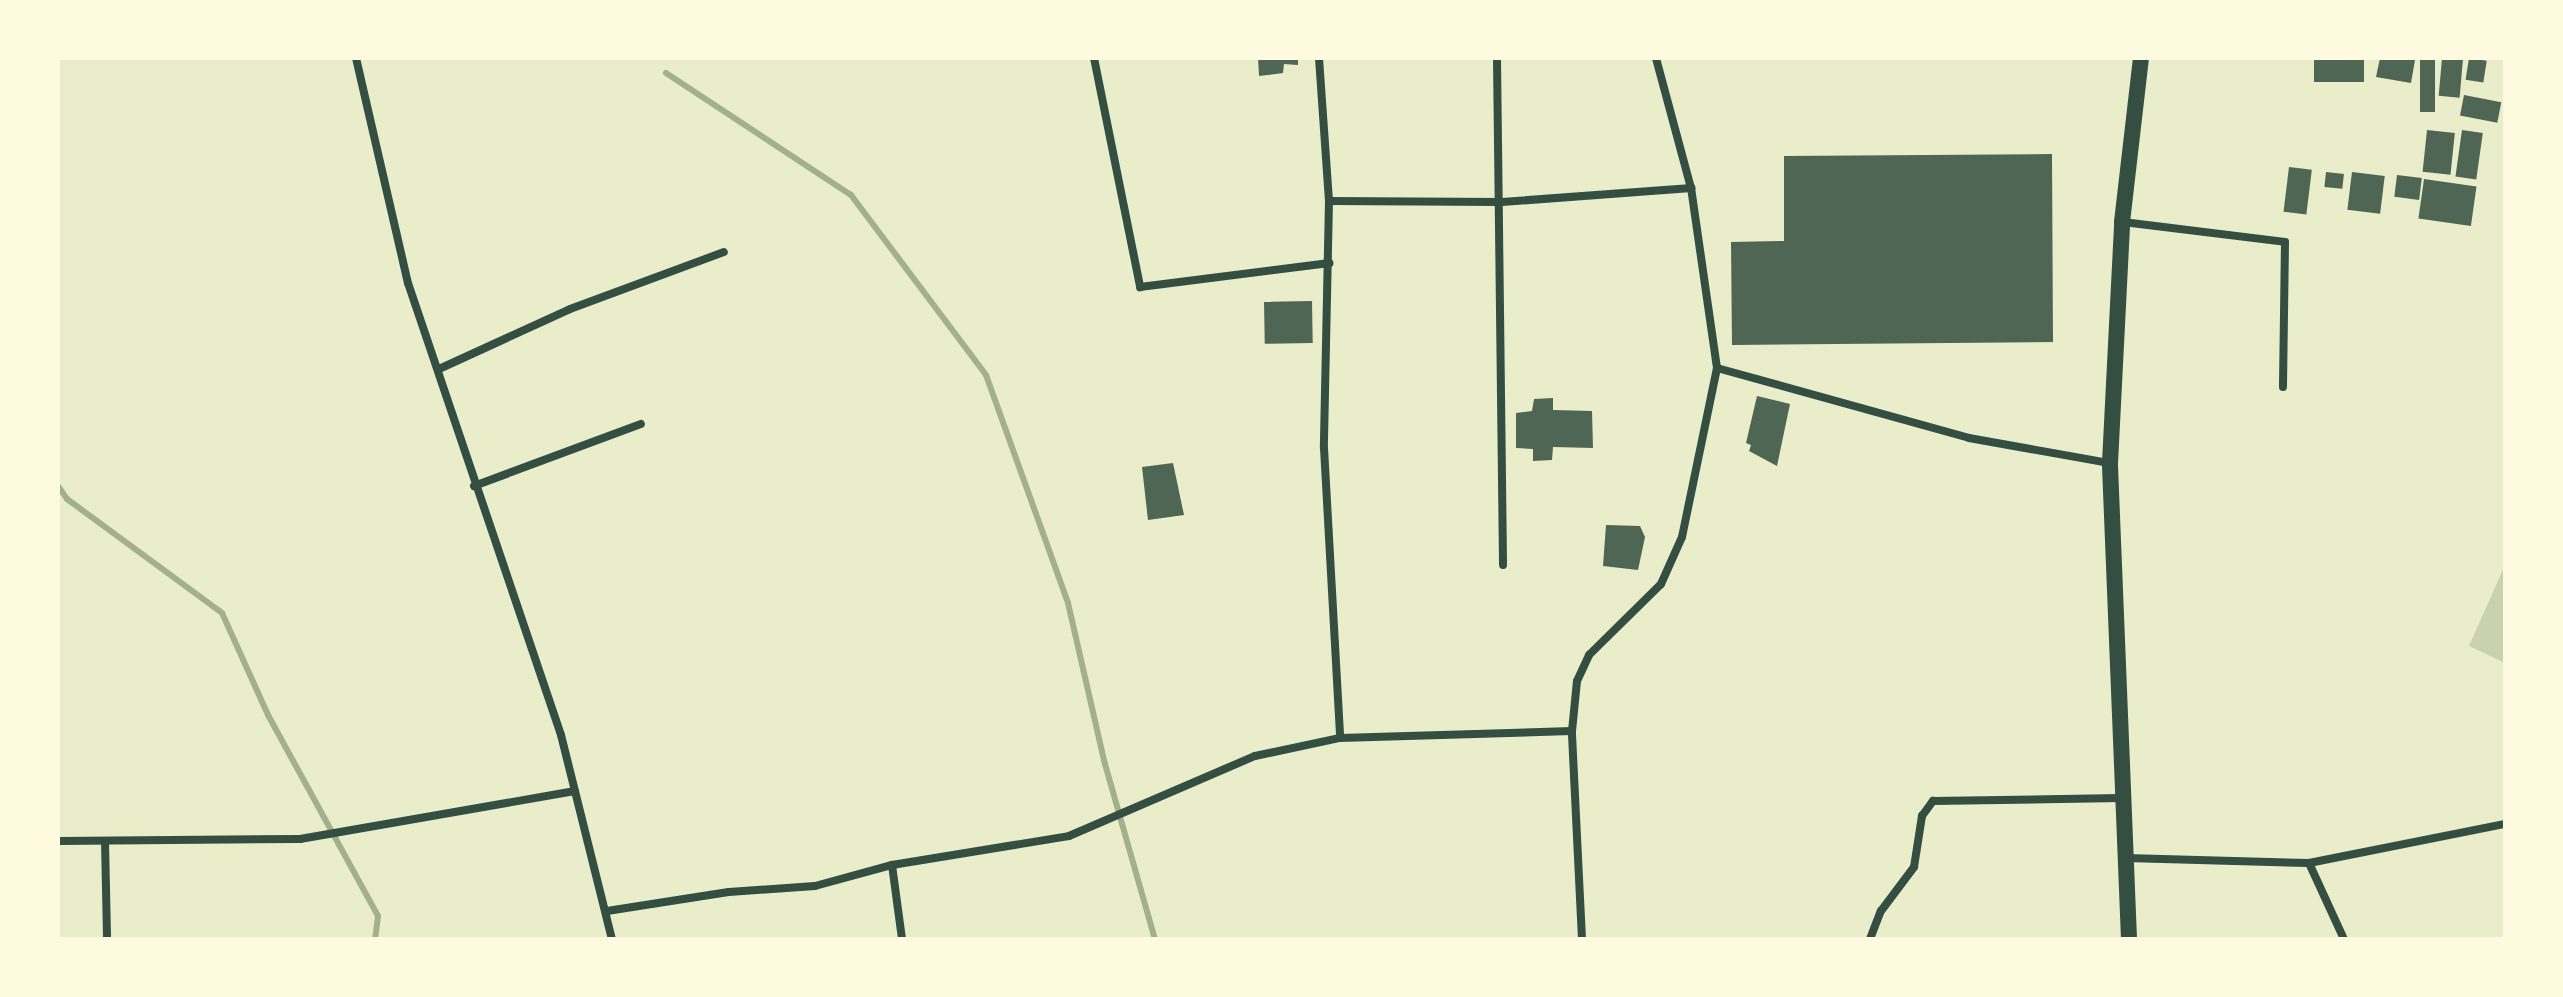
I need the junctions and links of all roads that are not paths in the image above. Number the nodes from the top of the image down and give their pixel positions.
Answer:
1 (356, 58) edge
2 (1094, 58) edge
3 (1319, 58) edge
4 (1497, 58) edge
5 (1656, 58) edge
6 (2141, 58) edge
7 (1691, 188) junction
8 (1329, 201) junction
9 (1502, 202) junction
10 (2122, 222) junction
11 (724, 252) dead end
12 (1329, 263) junction
13 (1717, 368) junction
14 (439, 369) junction
15 (2283, 387) dead end
16 (641, 424) dead end
17 (2110, 463) junction
18 (474, 486) junction
19 (1503, 565) dead end
20 (1572, 731) junction
21 (1340, 738) junction
22 (575, 791) junction
23 (2121, 798) junction
24 (2505, 824) edge
25 (58, 841) edge
26 (105, 841) junction
27 (2125, 858) junction
28 (2309, 863) junction
29 (892, 865) junction
30 (607, 911) junction
31 (107, 939) edge
32 (612, 939) edge
33 (902, 939) edge
34 (1582, 939) edge
35 (1870, 939) edge
36 (2129, 939) edge
37 (2344, 939) edge

1 - 14 street
2 - 12 street
3 - 8 street
4 - 9 street
5 - 7 street
6 - 10 main road
7 - 9 street
7 - 13 street
8 - 9 street
8 - 12 street
9 - 19 street
10 - 15 street
10 - 17 main road
11 - 14 street
12 - 21 street
13 - 17 street
13 - 20 street
14 - 18 street
16 - 18 street
17 - 23 main road
18 - 22 street
20 - 21 street
20 - 34 street
21 - 29 street
22 - 26 street
22 - 30 street
23 - 27 main road
23 - 35 street
24 - 28 street
25 - 26 street
26 - 31 street
27 - 28 street
27 - 36 main road
28 - 37 street
29 - 30 street
29 - 33 street
30 - 32 street

